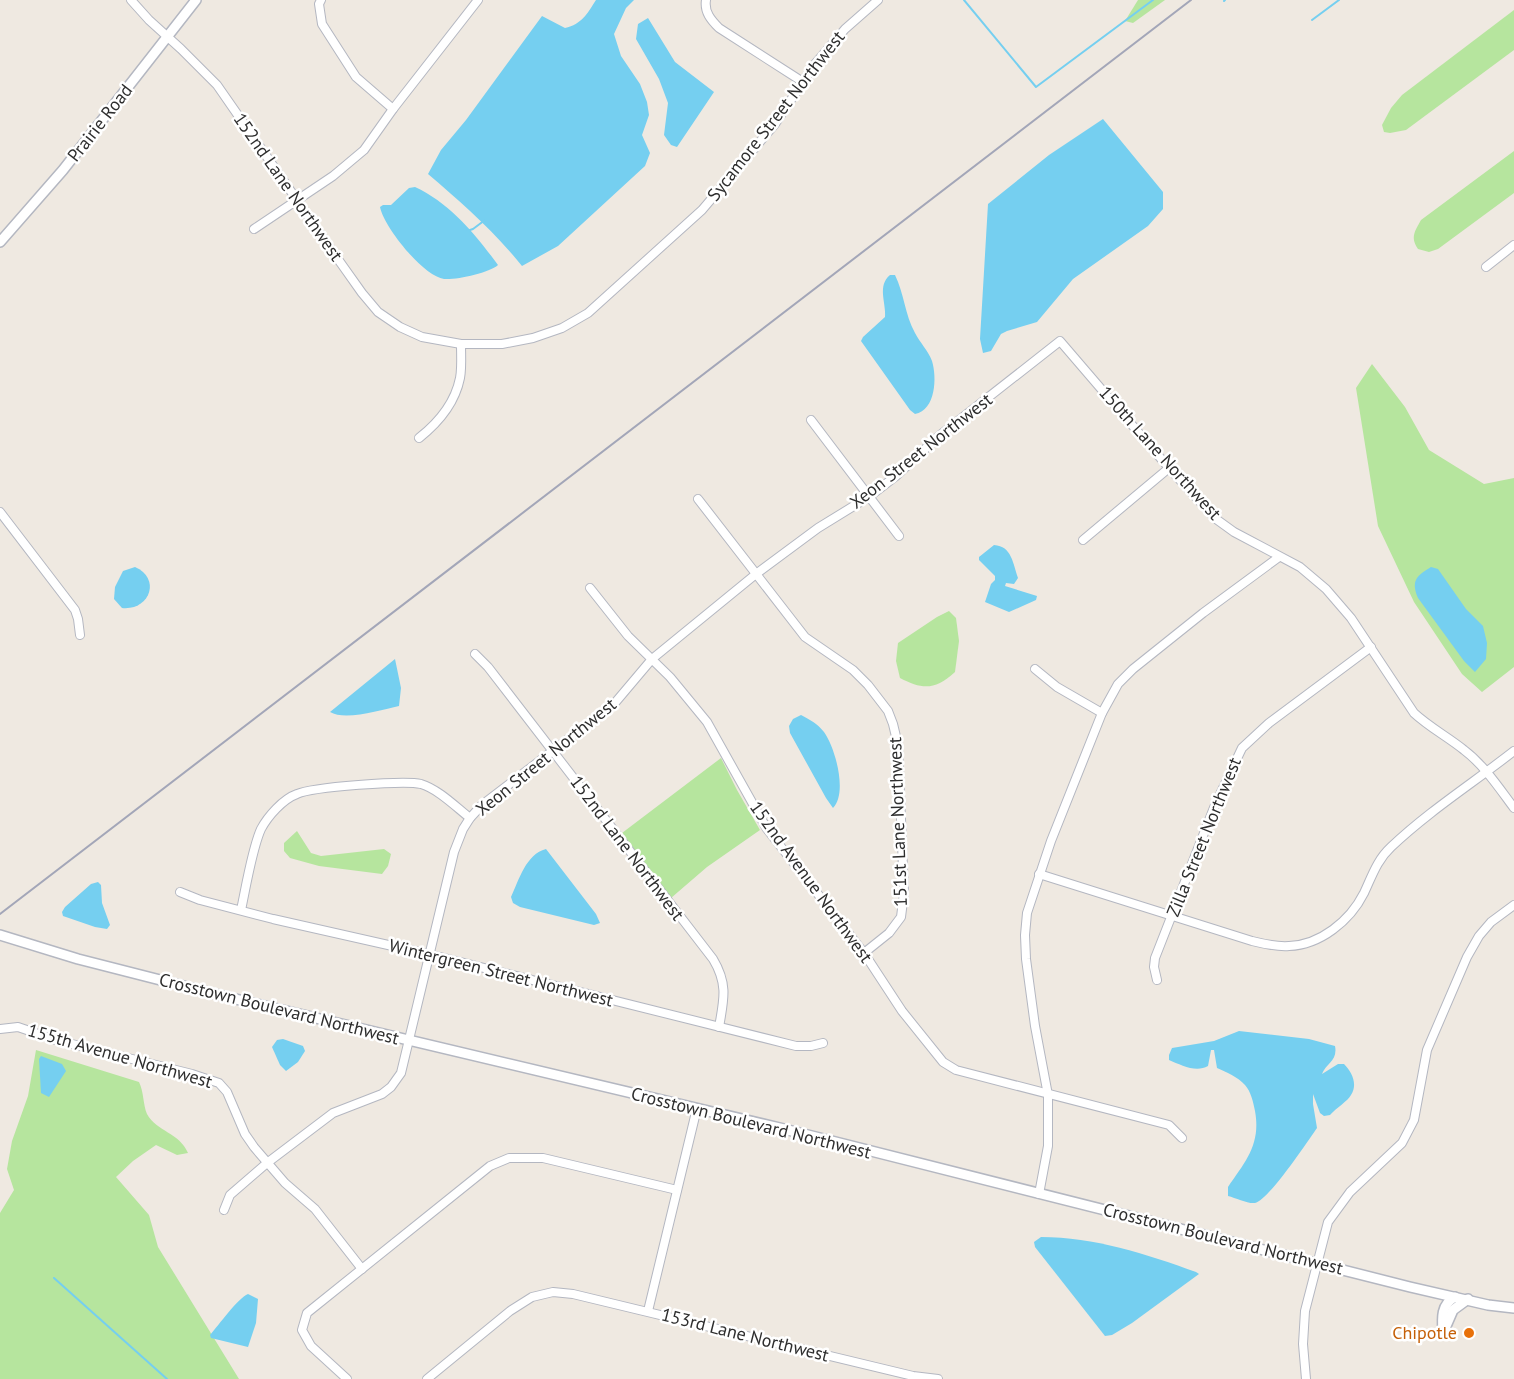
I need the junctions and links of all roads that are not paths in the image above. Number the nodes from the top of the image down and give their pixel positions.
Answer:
1 (131, 0) edge
2 (196, 0) edge
3 (478, 0) edge
4 (878, 0) edge
5 (320, 2) edge
6 (706, 2) edge
7 (167, 37) junction
8 (803, 82) junction
9 (393, 109) junction
10 (296, 200) junction
11 (254, 228) dead end
12 (0, 242) edge
13 (1514, 245) edge
14 (1486, 267) dead end
15 (1060, 341) joint
16 (461, 344) junction
17 (811, 420) dead end
18 (419, 438) dead end
19 (1168, 468) junction
20 (870, 496) junction
21 (698, 500) dead end
22 (0, 512) edge
23 (899, 536) dead end
24 (1083, 540) dead end
25 (1279, 557) junction
26 (756, 574) junction
27 (590, 588) dead end
28 (80, 635) dead end
29 (1371, 647) junction
30 (475, 654) dead end
31 (652, 659) junction
32 (1035, 669) dead end
33 (1102, 712) junction
34 (552, 750) junction
35 (1514, 751) edge
36 (1486, 772) junction
37 (1514, 808) edge
38 (470, 818) junction
39 (1039, 874) junction
40 (180, 892) dead end
41 (1514, 905) edge
42 (241, 910) junction
43 (1172, 916) junction
44 (0, 935) edge
45 (864, 952) junction
46 (428, 954) junction
47 (1157, 980) dead end
48 (719, 1027) junction
49 (0, 1029) edge
50 (409, 1041) junction
51 (823, 1042) dead end
52 (1048, 1095) junction
53 (698, 1108) junction
54 (1182, 1138) dead end
55 (267, 1162) junction
56 (677, 1190) junction
57 (1039, 1194) junction
58 (224, 1210) dead end
59 (1317, 1262) junction
60 (362, 1269) junction
61 (1455, 1297) junction
62 (1468, 1299) junction
63 (1504, 1308) junction
64 (1514, 1308) edge
65 (648, 1311) junction
66 (1514, 1313) edge
67 (913, 1377) edge
68 (347, 1379) edge
69 (427, 1379) edge
70 (938, 1379) edge
71 (1306, 1379) edge

1 - 7 street, 152nd Lane Northwest
2 - 7 street, Prairie Road
3 - 9 street
4 - 8 street, Sycamore Street Northwest
5 - 9 street
6 - 8 street
7 - 10 street, 152nd Lane Northwest
7 - 12 street, Prairie Road
8 - 16 street, Sycamore Street Northwest
9 - 10 street
10 - 11 street
10 - 16 street, 152nd Lane Northwest
13 - 14 street
15 - 19 street, 150th Lane Northwest
15 - 20 street, Xeon Street Northwest
16 - 18 street
17 - 20 street
19 - 24 street
19 - 25 street, 150th Lane Northwest
20 - 23 street
20 - 26 street, Xeon Street Northwest
21 - 26 street, 151st Lane Northwest
22 - 28 street
25 - 29 street, 150th Lane Northwest
25 - 33 street
26 - 31 street, Xeon Street Northwest
26 - 45 street, 151st Lane Northwest
27 - 31 street, 152nd Avenue Northwest
29 - 36 street, 150th Lane Northwest
29 - 43 street, Zilla Street Northwest
30 - 34 street, 152nd Lane Northwest
31 - 34 street, Xeon Street Northwest
31 - 45 street, 152nd Avenue Northwest
32 - 33 street
33 - 39 street
34 - 38 street, Xeon Street Northwest
34 - 48 street, 152nd Lane Northwest
35 - 36 street
36 - 37 street, 150th Lane Northwest
36 - 43 street
38 - 42 street
38 - 46 street, Xeon Street Northwest
39 - 43 street
39 - 52 street
40 - 42 street, Wintergreen Street Northwest
41 - 59 street
42 - 46 street, Wintergreen Street Northwest
43 - 47 street, Zilla Street Northwest
44 - 50 street, Crosstown Boulevard Northwest
45 - 52 street, 152nd Avenue Northwest
46 - 48 street, Wintergreen Street Northwest
46 - 50 street, Xeon Street Northwest
48 - 51 street, Wintergreen Street Northwest
49 - 55 street, 155th Avenue Northwest
50 - 53 street, Crosstown Boulevard Northwest
50 - 55 street, Xeon Street Northwest
52 - 54 street
52 - 57 street
53 - 56 street
53 - 57 street, Crosstown Boulevard Northwest
55 - 58 street, Xeon Street Northwest
55 - 60 street, 155th Avenue Northwest
56 - 60 street
56 - 65 street
57 - 59 street, Crosstown Boulevard Northwest
59 - 61 street, Crosstown Boulevard Northwest
59 - 71 street
60 - 68 street
61 - 62 street, Crosstown Boulevard Northwest
61 - 62 street
62 - 63 street, Crosstown Boulevard Northwest
63 - 64 street, Crosstown Boulevard Northwest
63 - 66 street, Crosstown Boulevard Northwest
65 - 67 street, 153rd Lane Northwest
65 - 69 street, 153rd Lane Northwest
67 - 70 street, 153rd Lane Northwest

